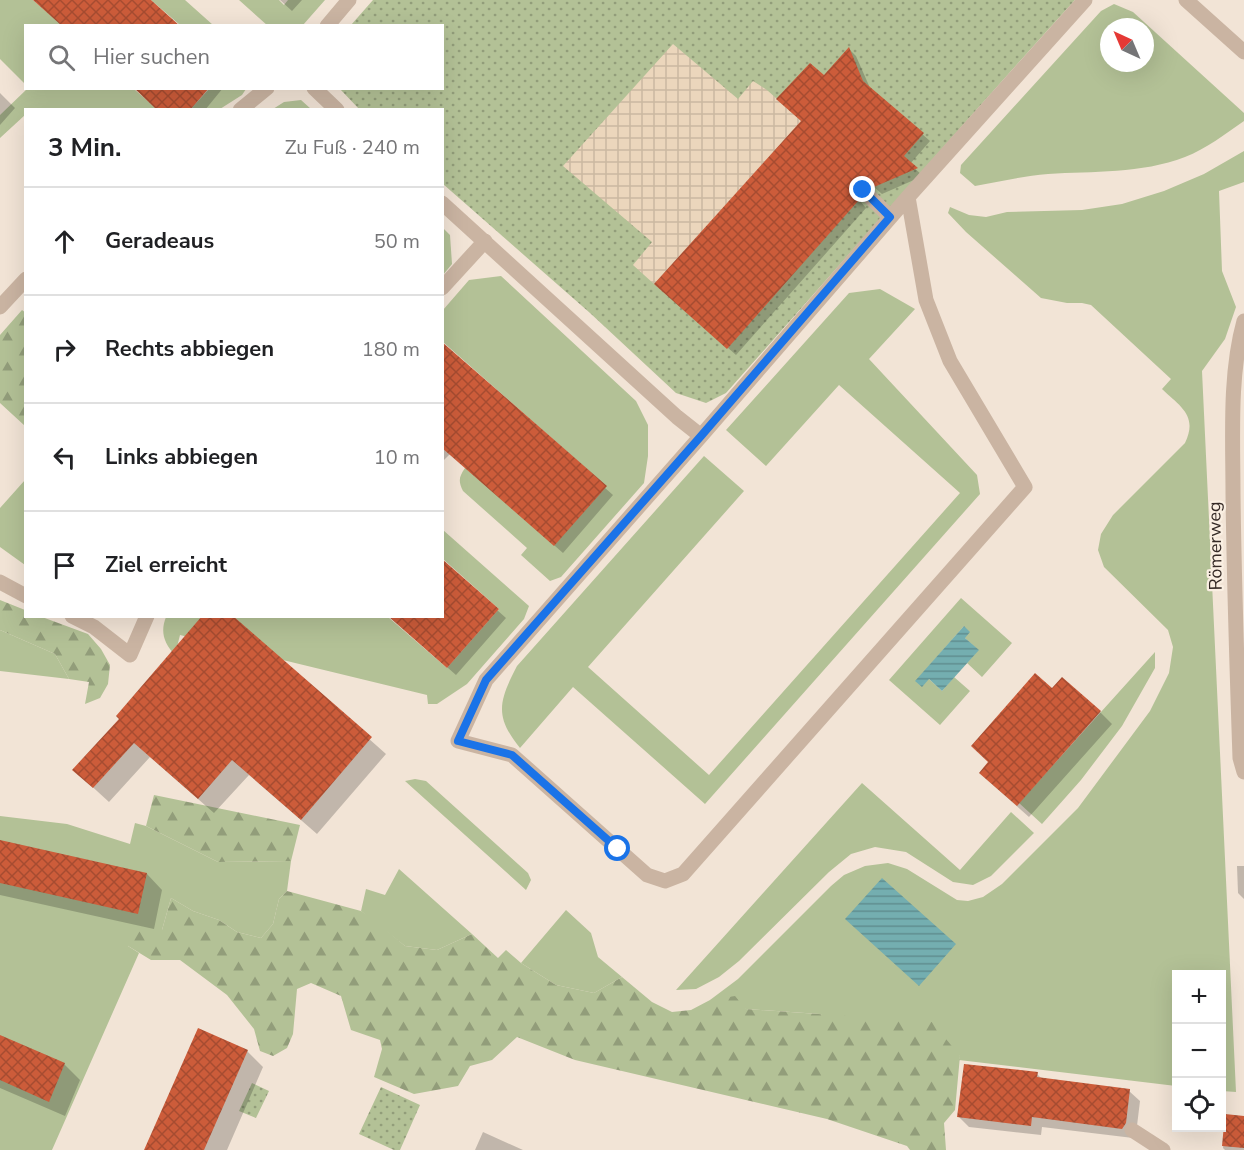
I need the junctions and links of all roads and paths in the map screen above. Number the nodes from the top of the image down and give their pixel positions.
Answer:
1 (349, 0) edge
2 (1085, 0) edge
3 (1186, 0) edge
4 (329, 24) edge
5 (1244, 52) edge
6 (265, 90) edge
7 (316, 90) edge
8 (242, 108) edge
9 (335, 108) edge
10 (863, 190) dead end
11 (908, 197) junction
12 (444, 206) edge
13 (890, 217) junction
14 (484, 241) junction
15 (24, 281) edge
16 (444, 286) edge
17 (0, 307) edge
18 (1244, 321) edge
19 (701, 436) junction
20 (0, 582) edge
21 (24, 595) edge
22 (76, 618) edge
23 (146, 618) edge
24 (1244, 772) edge
25 (1132, 1130) dead end
26 (1162, 1150) edge

1 - 4 street
2 - 11 street
3 - 5 street
6 - 8 street
7 - 9 street
10 - 13 street
11 - 13 street
11 - 19 street
12 - 14 street
13 - 19 street
14 - 16 street
14 - 19 street
15 - 17 street
18 - 24 street, Römerweg
20 - 21 street
22 - 23 street
25 - 26 street

